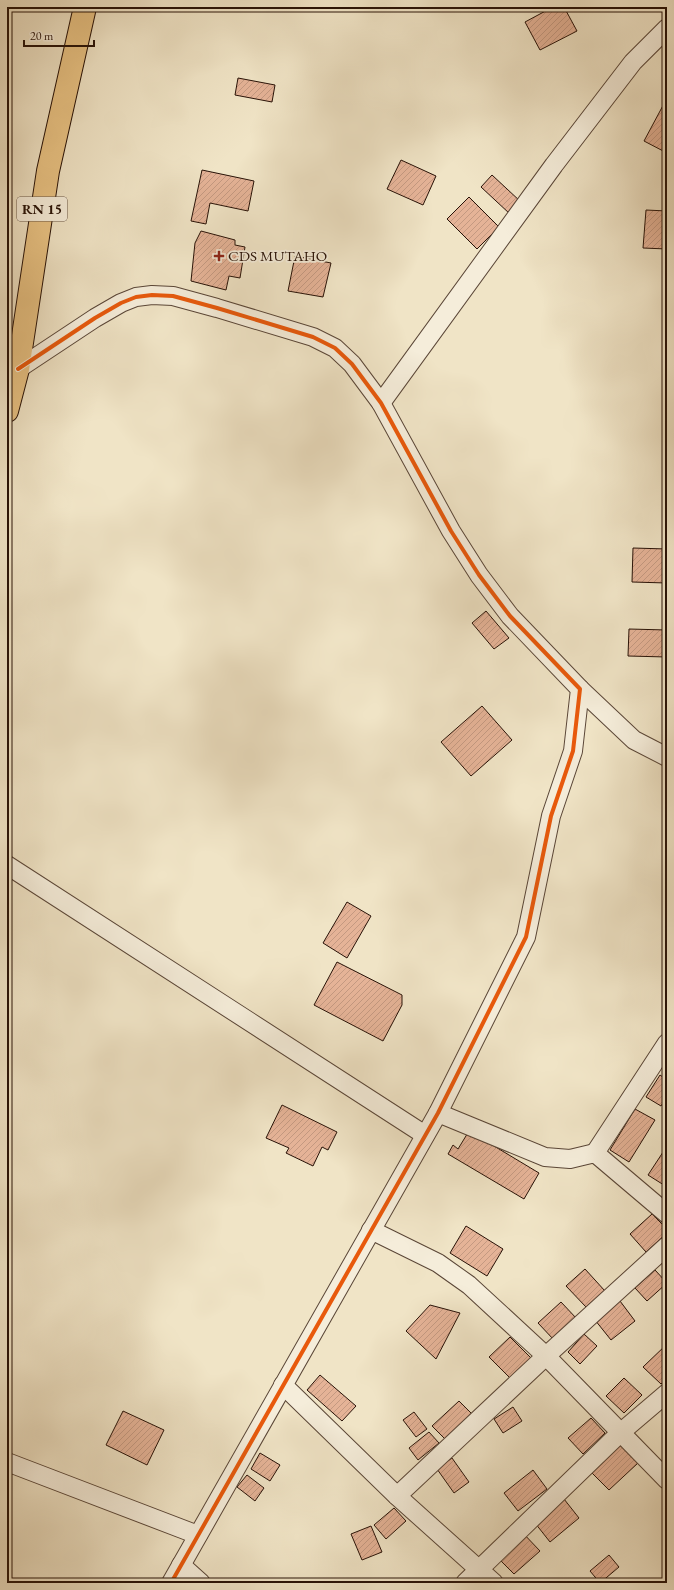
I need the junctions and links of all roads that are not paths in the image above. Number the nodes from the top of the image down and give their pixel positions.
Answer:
1 (85, 7) edge
2 (667, 28) edge
3 (18, 369) junction
4 (382, 403) junction
5 (7, 412) edge
6 (580, 689) junction
7 (667, 757) edge
8 (7, 864) edge
9 (667, 1043) edge
10 (438, 1113) junction
11 (425, 1135) junction
12 (595, 1153) junction
13 (667, 1214) edge
14 (371, 1230) junction
15 (667, 1246) edge
16 (546, 1356) junction
17 (283, 1385) junction
18 (667, 1393) edge
19 (620, 1433) junction
20 (7, 1462) edge
21 (667, 1480) edge
22 (397, 1496) junction
23 (198, 1535) junction
24 (180, 1566) junction
25 (480, 1569) junction
26 (171, 1583) edge
27 (201, 1583) edge
28 (465, 1583) edge
29 (494, 1583) edge

1 - 3 main road, RN 15
2 - 4 street
3 - 4 street
3 - 5 main road, RN 15
4 - 6 street
6 - 7 street
6 - 10 street
8 - 11 street
9 - 12 street
10 - 11 street
10 - 12 street
11 - 14 street
12 - 13 street
14 - 16 street
14 - 17 street
15 - 16 street
16 - 19 street
16 - 22 street
17 - 22 street
17 - 23 street
18 - 19 street
19 - 21 street
19 - 25 street
20 - 23 street
22 - 25 street
23 - 24 street
24 - 26 street
24 - 27 street
25 - 28 street
25 - 29 street

